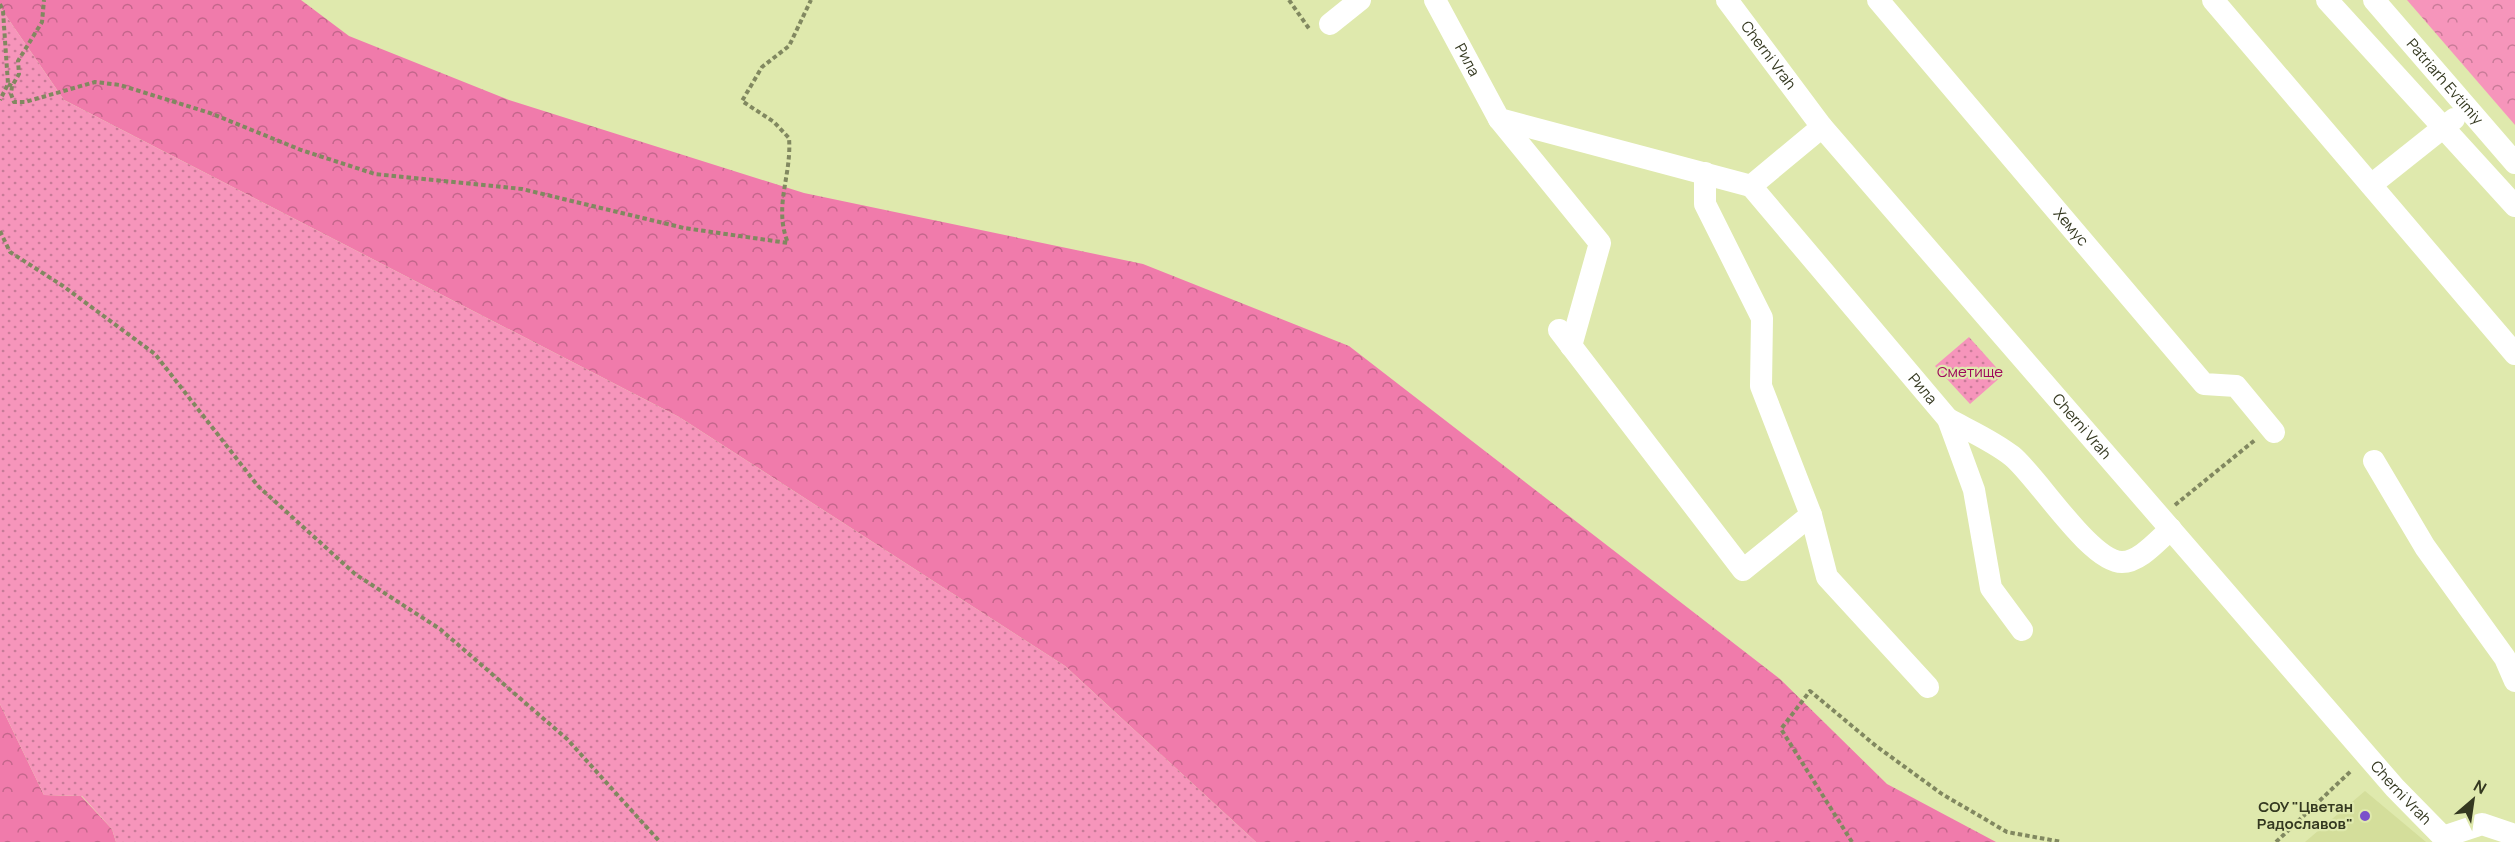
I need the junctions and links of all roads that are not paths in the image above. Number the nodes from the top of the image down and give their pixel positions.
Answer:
1 (1360, 0) edge
2 (1435, 0) edge
3 (1727, 0) edge
4 (1878, 0) edge
5 (2213, 0) edge
6 (2327, 0) edge
7 (2374, 0) edge
8 (1330, 24) road end
9 (2468, 108) junction
10 (1499, 119) junction
11 (1822, 127) junction
12 (2442, 129) junction
13 (2515, 163) edge
14 (1705, 173) junction
15 (2371, 185) junction
16 (1751, 186) junction
17 (2515, 206) edge
18 (2515, 354) edge
19 (1948, 419) junction
20 (2272, 430) road end
21 (2374, 461) dead end
22 (1811, 514) junction
23 (2166, 523) junction
24 (2022, 630) dead end
25 (2515, 681) edge
26 (1928, 687) dead end
27 (2515, 835) edge
28 (2445, 839) edge

1 - 8 street
2 - 10 street, Рила
3 - 11 street, Cherni Vrah
4 - 20 street, Хемус
5 - 15 street
6 - 12 street
7 - 9 street, Patriarh Evtimiy
9 - 12 street
9 - 13 street, Patriarh Evtimiy
10 - 14 street
10 - 22 street, Рила
11 - 16 street
11 - 23 street, Cherni Vrah
12 - 15 street
12 - 17 street
14 - 16 street
14 - 22 street
15 - 18 street
16 - 19 street, Рила
19 - 23 street
19 - 24 street, Рила
21 - 25 street
22 - 26 street
23 - 28 street, Cherni Vrah
27 - 28 street

